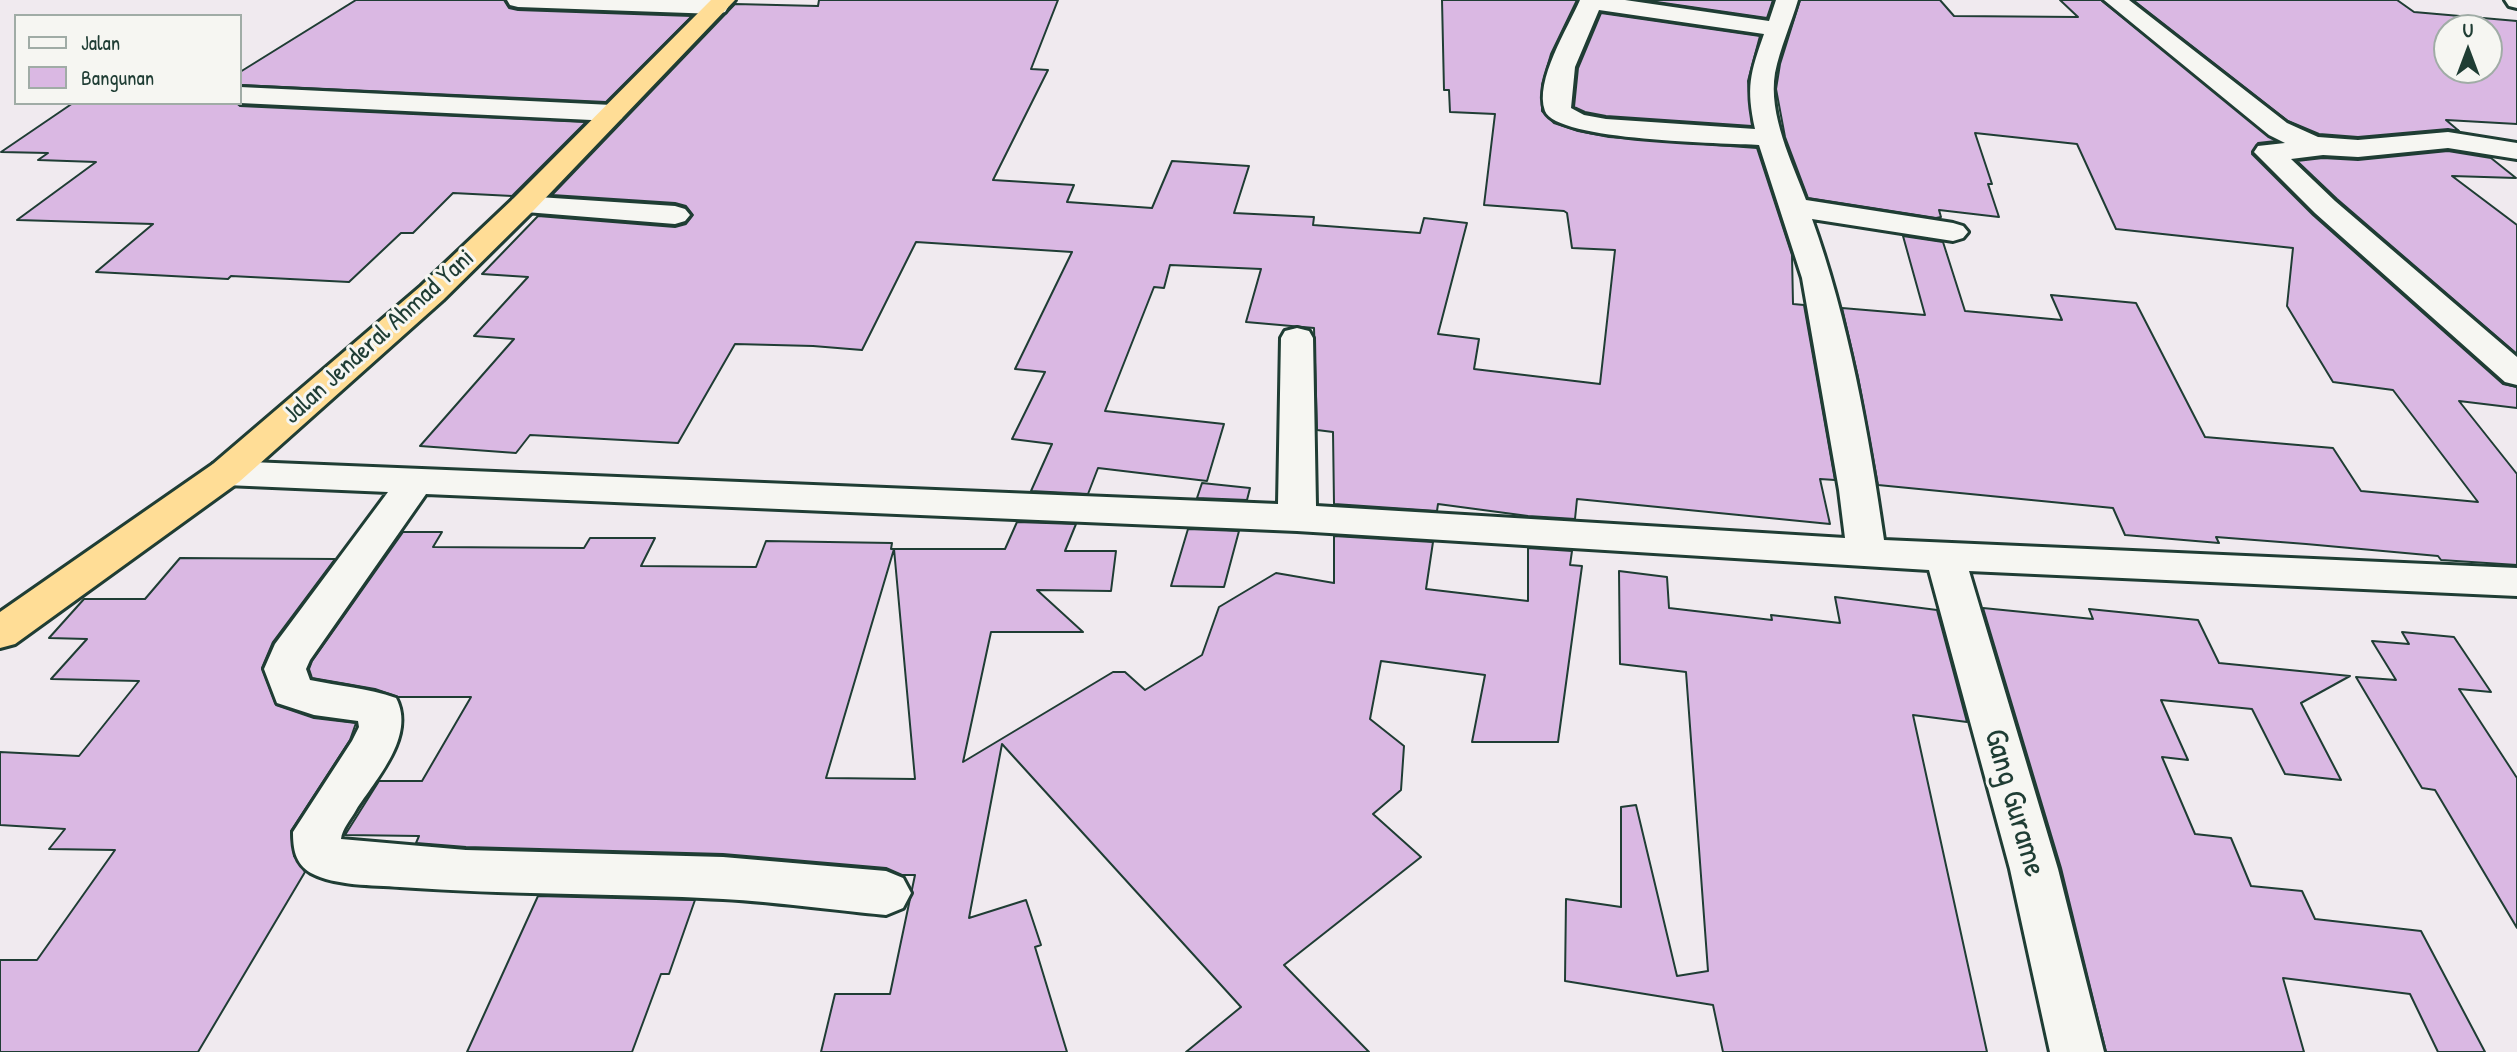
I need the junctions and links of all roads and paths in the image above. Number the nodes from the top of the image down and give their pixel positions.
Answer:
1 (519, 0) edge
2 (1787, 0) edge
3 (2115, 0) edge
4 (1591, 1) edge
5 (720, 3) edge
6 (1778, 29) junction
7 (242, 95) edge
8 (612, 113) junction
9 (1770, 138) junction
10 (2328, 148) junction
11 (2505, 150) edge
12 (2517, 170) edge
13 (523, 205) junction
14 (1792, 207) junction
15 (675, 215) dead end
16 (1953, 232) dead end
17 (1297, 338) dead end
18 (2484, 345) junction
19 (2517, 346) edge
20 (2517, 375) edge
21 (226, 473) junction
22 (415, 482) junction
23 (1297, 518) junction
24 (1866, 553) junction
25 (1945, 556) junction
26 (2517, 582) edge
27 (0, 633) edge
28 (886, 893) dead end
29 (2077, 1052) edge

1 - 5 street
2 - 6 street
3 - 10 street
4 - 6 street
4 - 9 street
5 - 8 highway, Jalan Jenderal Ahmad Yani
6 - 9 street
7 - 8 street
8 - 13 highway, Jalan Jenderal Ahmad Yani
9 - 14 street
10 - 11 street
10 - 18 street
11 - 12 street
13 - 15 street
13 - 21 highway, Jalan Jenderal Ahmad Yani
14 - 16 street
14 - 24 street
17 - 23 street
18 - 19 street
18 - 20 street
21 - 22 street
21 - 27 highway, Jalan Jenderal Ahmad Yani
22 - 23 street
22 - 28 street
23 - 24 street
24 - 25 street
25 - 26 street
25 - 29 street, Gang Gurame

